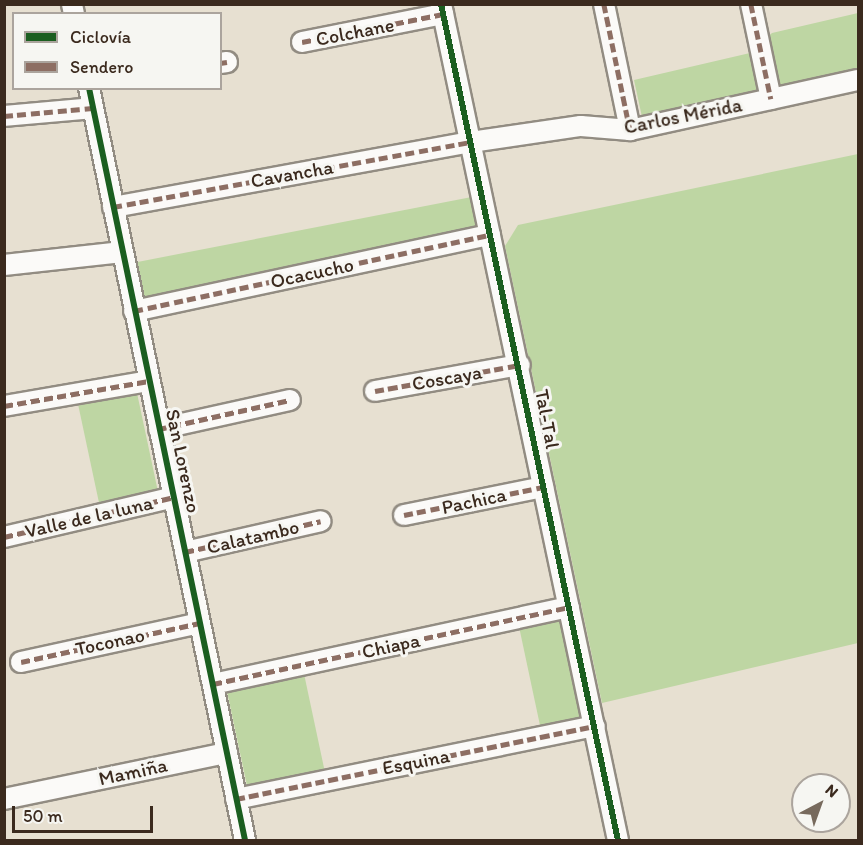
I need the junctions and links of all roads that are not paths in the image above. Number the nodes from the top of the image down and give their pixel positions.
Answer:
1 (604, 4) edge
2 (751, 4) edge
3 (442, 9) edge
4 (302, 42) dead end
5 (858, 80) edge
6 (91, 98) edge
7 (771, 99) junction
8 (4, 116) edge
9 (630, 129) junction
10 (471, 142) junction
11 (113, 207) junction
12 (490, 235) junction
13 (122, 252) junction
14 (4, 265) edge
15 (134, 310) junction
16 (520, 365) junction
17 (149, 381) junction
18 (375, 391) dead end
19 (290, 400) dead end
20 (4, 406) edge
21 (159, 429) junction
22 (543, 487) junction
23 (174, 497) junction
24 (404, 515) dead end
25 (321, 521) dead end
26 (4, 537) edge
27 (185, 552) junction
28 (569, 608) junction
29 (200, 622) junction
30 (21, 662) dead end
31 (213, 684) junction
32 (595, 726) junction
33 (227, 753) junction
34 (237, 799) junction
35 (4, 800) edge
36 (245, 840) edge
37 (618, 840) edge

1 - 9 street
2 - 7 street
3 - 4 street, Colchane
3 - 10 street, Tal-Tal
5 - 7 street, Carlos Mérida
6 - 8 street
6 - 11 street, San Lorenzo
7 - 9 street, Carlos Mérida
9 - 10 street, Carlos Mérida
10 - 11 street, Cavancha
10 - 12 street, Tal-Tal
11 - 13 street, San Lorenzo
12 - 15 street, Ocacucho
12 - 16 street, Tal-Tal
13 - 14 street
13 - 15 street, San Lorenzo
15 - 17 street, San Lorenzo
16 - 18 street, Coscaya
16 - 22 street, Tal-Tal
17 - 20 street
17 - 21 street, San Lorenzo
19 - 21 street
21 - 23 street, San Lorenzo
22 - 24 street, Pachica
22 - 28 street, Tal-Tal
23 - 26 street, Valle de la luna
23 - 27 street, San Lorenzo
25 - 27 street, Calatambo
27 - 29 street, San Lorenzo
28 - 31 street, Chiapa
28 - 32 street, Tal-Tal
29 - 30 street, Toconao
29 - 31 street, San Lorenzo
31 - 33 street, San Lorenzo
32 - 34 street, Esquina
32 - 37 street, Tal-Tal
33 - 34 street, San Lorenzo
33 - 35 street, Mamiña
34 - 36 street, San Lorenzo

